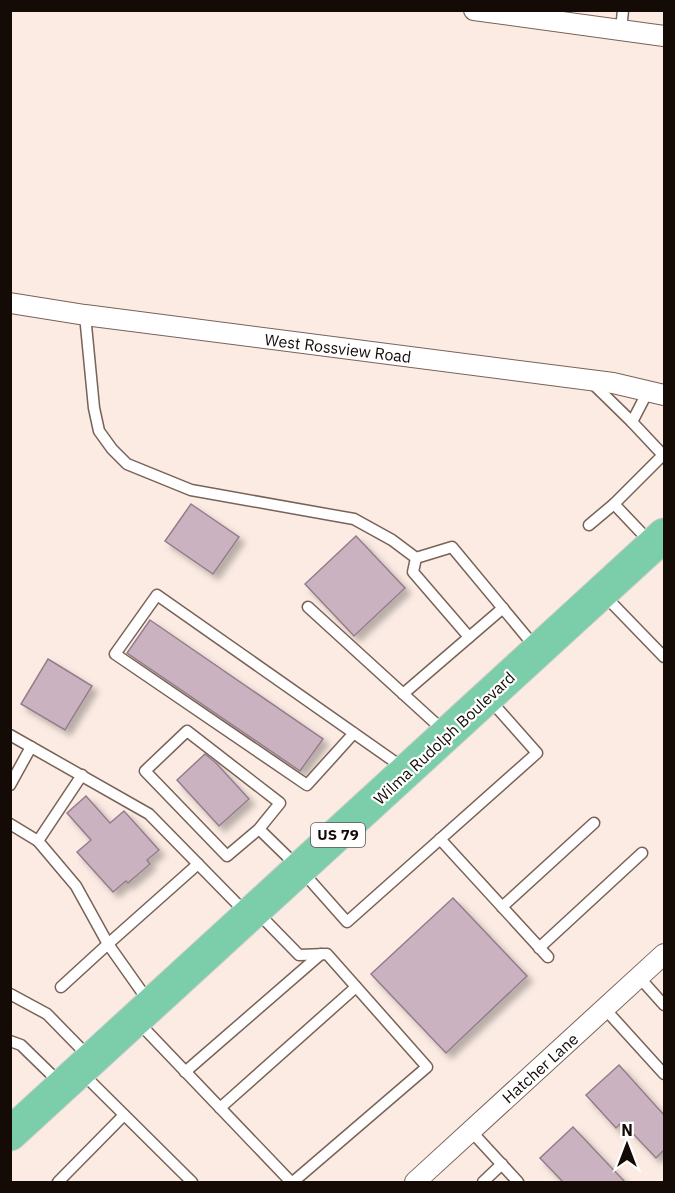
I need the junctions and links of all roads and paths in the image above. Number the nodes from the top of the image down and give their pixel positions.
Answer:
1 (474, 10) edge
2 (623, 10) edge
3 (621, 30) junction
4 (664, 36) edge
5 (10, 303) edge
6 (86, 315) junction
7 (588, 380) junction
8 (656, 393) edge
9 (632, 422) junction
10 (614, 504) junction
11 (589, 525) dead end
12 (659, 540) edge
13 (416, 558) junction
14 (601, 593) junction
15 (308, 607) dead end
16 (503, 608) junction
17 (470, 637) junction
18 (538, 651) junction
19 (664, 657) edge
20 (403, 694) junction
21 (487, 698) junction
22 (354, 733) junction
23 (447, 734) junction
24 (10, 735) edge
25 (31, 747) junction
26 (408, 771) junction
27 (82, 775) junction
28 (10, 785) edge
29 (594, 823) dead end
30 (10, 824) edge
31 (260, 829) junction
32 (440, 839) junction
33 (38, 842) junction
34 (642, 853) dead end
35 (198, 864) junction
36 (300, 869) junction
37 (502, 907) junction
38 (253, 913) junction
39 (108, 944) junction
40 (539, 948) junction
41 (321, 954) junction
42 (664, 954) edge
43 (548, 957) dead end
44 (639, 977) junction
45 (61, 987) dead end
46 (356, 987) junction
47 (10, 994) edge
48 (664, 1005) edge
49 (605, 1009) junction
50 (143, 1012) junction
51 (10, 1041) edge
52 (78, 1072) junction
53 (185, 1072) junction
54 (664, 1074) edge
55 (220, 1108) junction
56 (124, 1115) junction
57 (471, 1131) junction
58 (10, 1134) edge
59 (502, 1164) junction
60 (58, 1182) edge
61 (192, 1182) edge
62 (292, 1182) edge
63 (415, 1182) edge
64 (483, 1182) edge
65 (518, 1182) edge

1 - 3 street
2 - 3 lane
3 - 4 street
5 - 6 street, West Rossview Road
6 - 7 street, West Rossview Road
6 - 13 lane
7 - 8 street, West Rossview Road
7 - 9 lane
8 - 9 lane
9 - 10 lane
10 - 11 lane
10 - 12 lane
12 - 14 highway, Wilma Rudolph Boulevard / US 79
13 - 16 lane
13 - 17 lane
14 - 18 highway, Wilma Rudolph Boulevard / US 79
14 - 19 lane
15 - 20 lane
16 - 17 lane
16 - 18 lane
17 - 20 lane
18 - 21 highway, Wilma Rudolph Boulevard / US 79
20 - 23 lane
21 - 23 highway, Wilma Rudolph Boulevard / US 79
21 - 32 lane
22 - 22 lane
22 - 26 lane
23 - 26 highway, Wilma Rudolph Boulevard / US 79
24 - 25 lane
25 - 27 lane
25 - 28 lane
26 - 36 highway, Wilma Rudolph Boulevard / US 79
27 - 33 lane
27 - 35 lane
29 - 37 lane
30 - 33 lane
31 - 31 lane
31 - 36 lane
32 - 36 lane
32 - 37 lane
33 - 39 lane
34 - 40 lane
35 - 38 lane
35 - 39 lane
36 - 38 highway, Wilma Rudolph Boulevard / US 79
37 - 40 lane
38 - 41 lane
38 - 50 highway, Wilma Rudolph Boulevard / US 79
39 - 45 lane
39 - 50 lane
40 - 43 lane
41 - 46 lane
41 - 53 lane
42 - 44 street, Hatcher Lane
44 - 48 lane
44 - 49 street, Hatcher Lane
46 - 55 lane
46 - 62 lane
47 - 52 lane
49 - 54 lane
49 - 57 street, Hatcher Lane
50 - 52 highway, Wilma Rudolph Boulevard / US 79
50 - 53 lane
51 - 52 lane
52 - 56 lane
52 - 58 highway, Wilma Rudolph Boulevard / US 79
53 - 55 lane
55 - 62 lane
56 - 60 lane
56 - 61 lane
57 - 59 lane
57 - 63 street, Hatcher Lane
59 - 64 lane
59 - 65 lane

